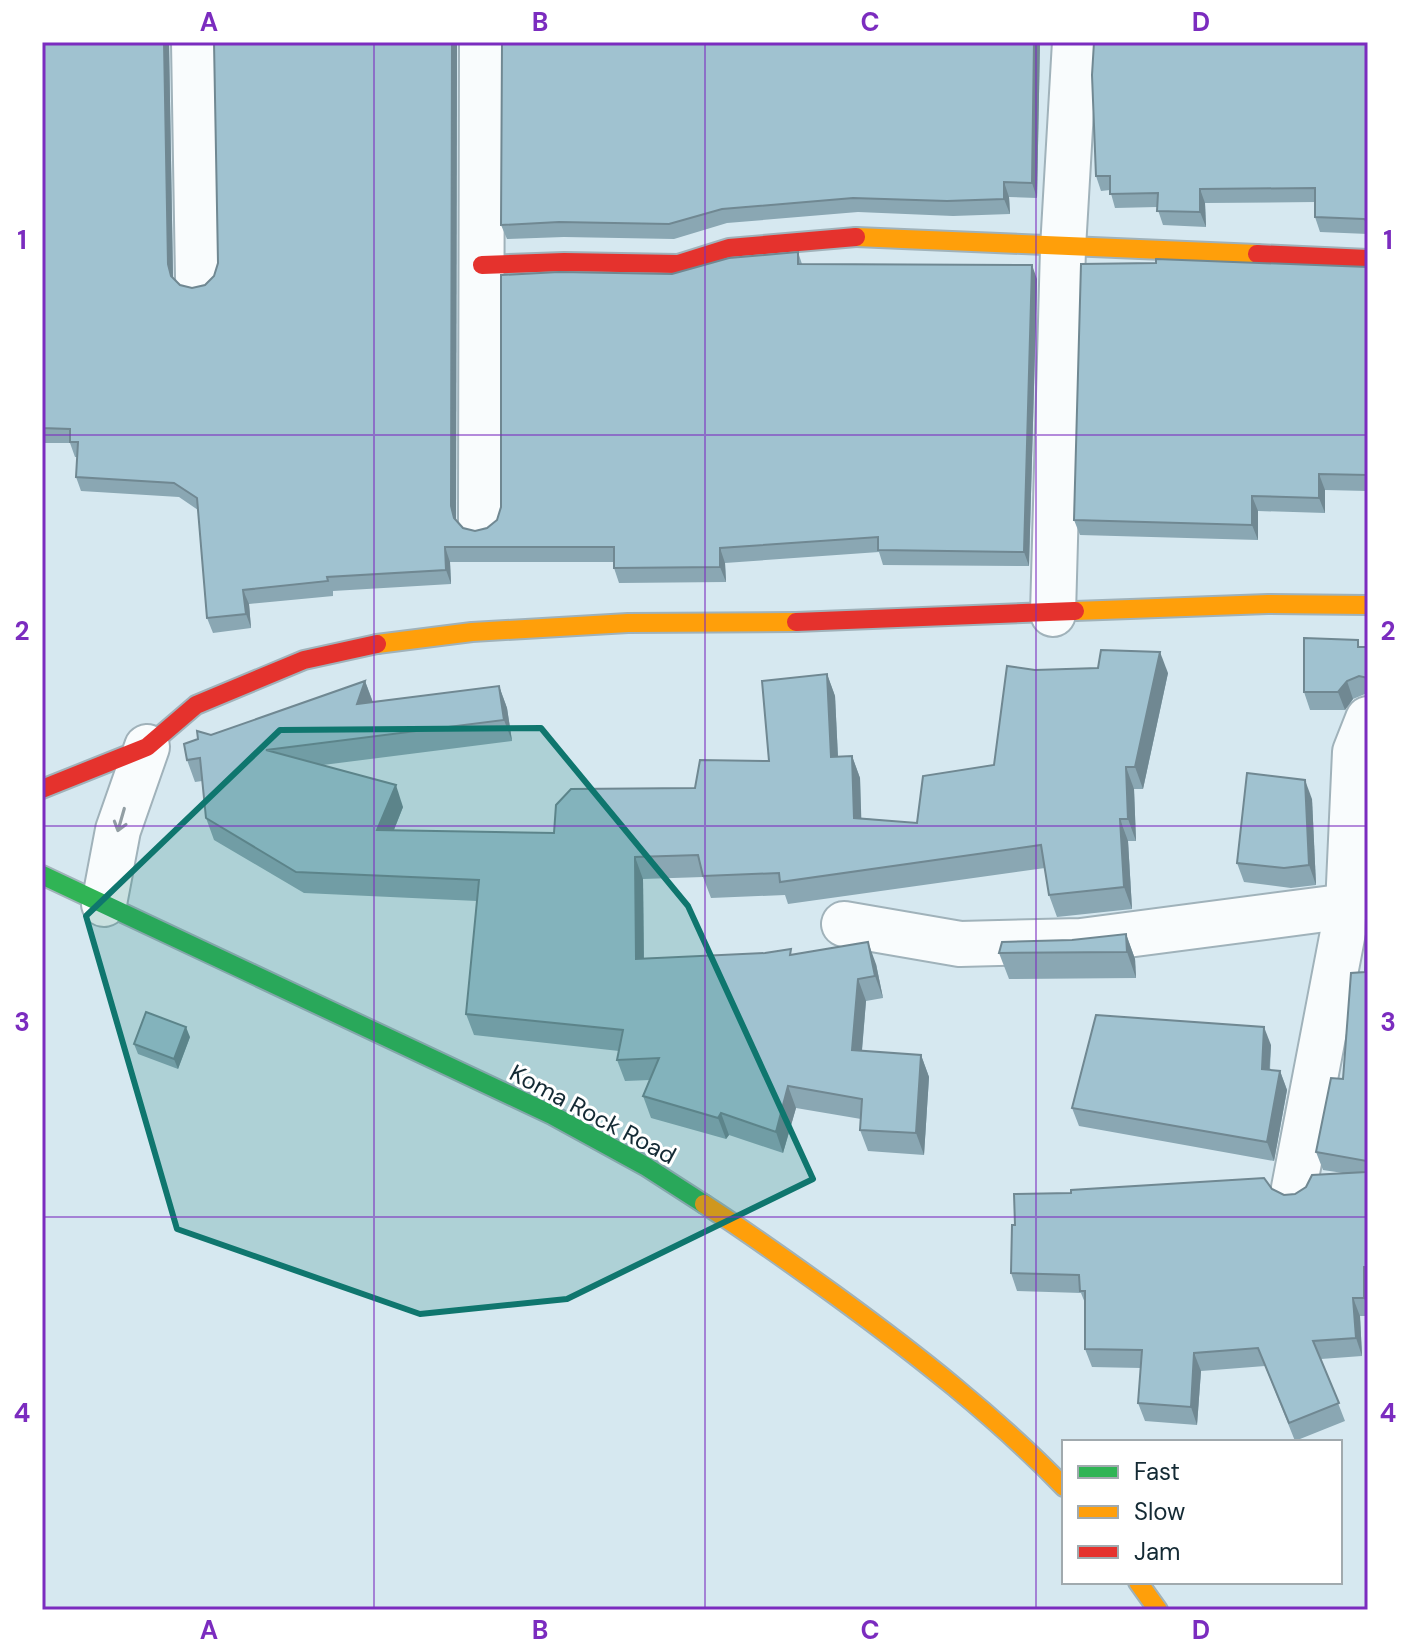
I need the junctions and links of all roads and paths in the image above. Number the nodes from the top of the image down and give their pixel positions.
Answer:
1 (194, 42) edge
2 (482, 42) edge
3 (1075, 42) edge
4 (1063, 248) junction
5 (1368, 259) edge
6 (482, 265) junction
7 (198, 278) dead end
8 (481, 521) dead end
9 (1368, 605) edge
10 (1053, 614) junction
11 (1368, 719) edge
12 (147, 747) junction
13 (42, 789) edge
14 (42, 875) edge
15 (104, 904) junction
16 (1348, 906) junction
17 (844, 924) dead end
18 (1294, 1188) dead end
19 (1062, 1485) edge
20 (1139, 1584) edge
21 (1158, 1610) edge

1 - 7 street
2 - 6 street
3 - 4 street
4 - 5 street
4 - 6 street
4 - 10 street
6 - 8 street
9 - 10 street
10 - 12 street
11 - 16 street
12 - 13 street
12 -> 15 street
14 - 15 street, Koma Rock Road
15 - 19 street, Koma Rock Road
16 - 17 street
16 - 18 street
20 - 21 street

